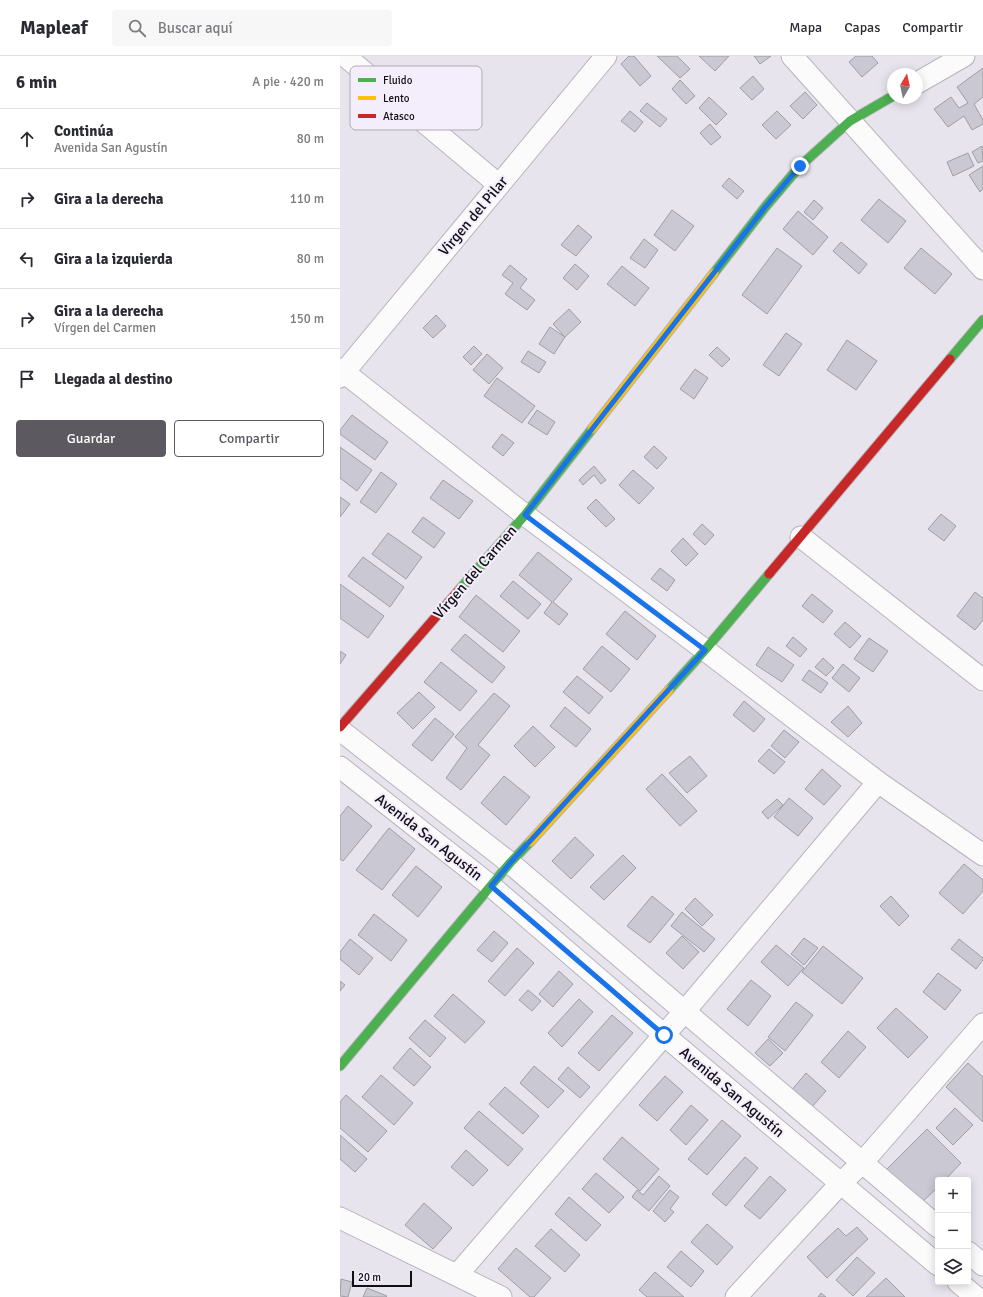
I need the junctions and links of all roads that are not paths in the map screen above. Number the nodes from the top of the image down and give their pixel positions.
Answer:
1 (606, 56) edge
2 (792, 56) edge
3 (964, 56) edge
4 (351, 58) edge
5 (360, 66) edge
6 (923, 79) edge
7 (887, 99) edge
8 (850, 121) junction
9 (434, 130) edge
10 (499, 186) junction
11 (983, 269) edge
12 (983, 320) edge
13 (341, 373) edge
14 (525, 515) junction
15 (801, 537) junction
16 (705, 650) junction
17 (983, 680) edge
18 (340, 728) edge
19 (340, 767) edge
20 (878, 782) junction
21 (983, 856) edge
22 (510, 863) junction
23 (491, 886) junction
24 (684, 1012) junction
25 (983, 1024) edge
26 (664, 1035) junction
27 (340, 1066) edge
28 (862, 1163) junction
29 (841, 1183) junction
30 (340, 1218) edge
31 (935, 1224) edge
32 (971, 1255) edge
33 (935, 1262) edge
34 (983, 1265) edge
35 (457, 1275) junction
36 (962, 1285) edge
37 (501, 1297) edge
38 (736, 1297) edge
39 (976, 1297) edge

1 - 10 street, Virgen del Pilar
2 - 8 street
3 - 6 street
4 - 5 street
7 - 8 street, Vírgen del Carmen
8 - 11 street
8 - 14 street, Vírgen del Carmen
9 - 10 street
10 - 13 street, Virgen del Pilar
12 - 15 street
13 - 14 street
14 - 16 street
14 - 18 street, Vírgen del Carmen
15 - 16 street
15 - 17 street
16 - 20 street
16 - 22 street
18 - 22 street, Avenida San Agustín
19 - 23 street, Avenida San Agustín
20 - 21 street
20 - 24 street
22 - 23 street
22 - 24 street, Avenida San Agustín
23 - 26 street, Avenida San Agustín
23 - 27 street
24 - 26 street
24 - 28 street, Avenida San Agustín
25 - 28 street
26 - 29 street, Avenida San Agustín
26 - 35 street
28 - 29 street
28 - 31 street, Avenida San Agustín
29 - 33 street, Avenida San Agustín
29 - 38 street
30 - 35 street
32 - 34 street
35 - 37 street
36 - 39 street

